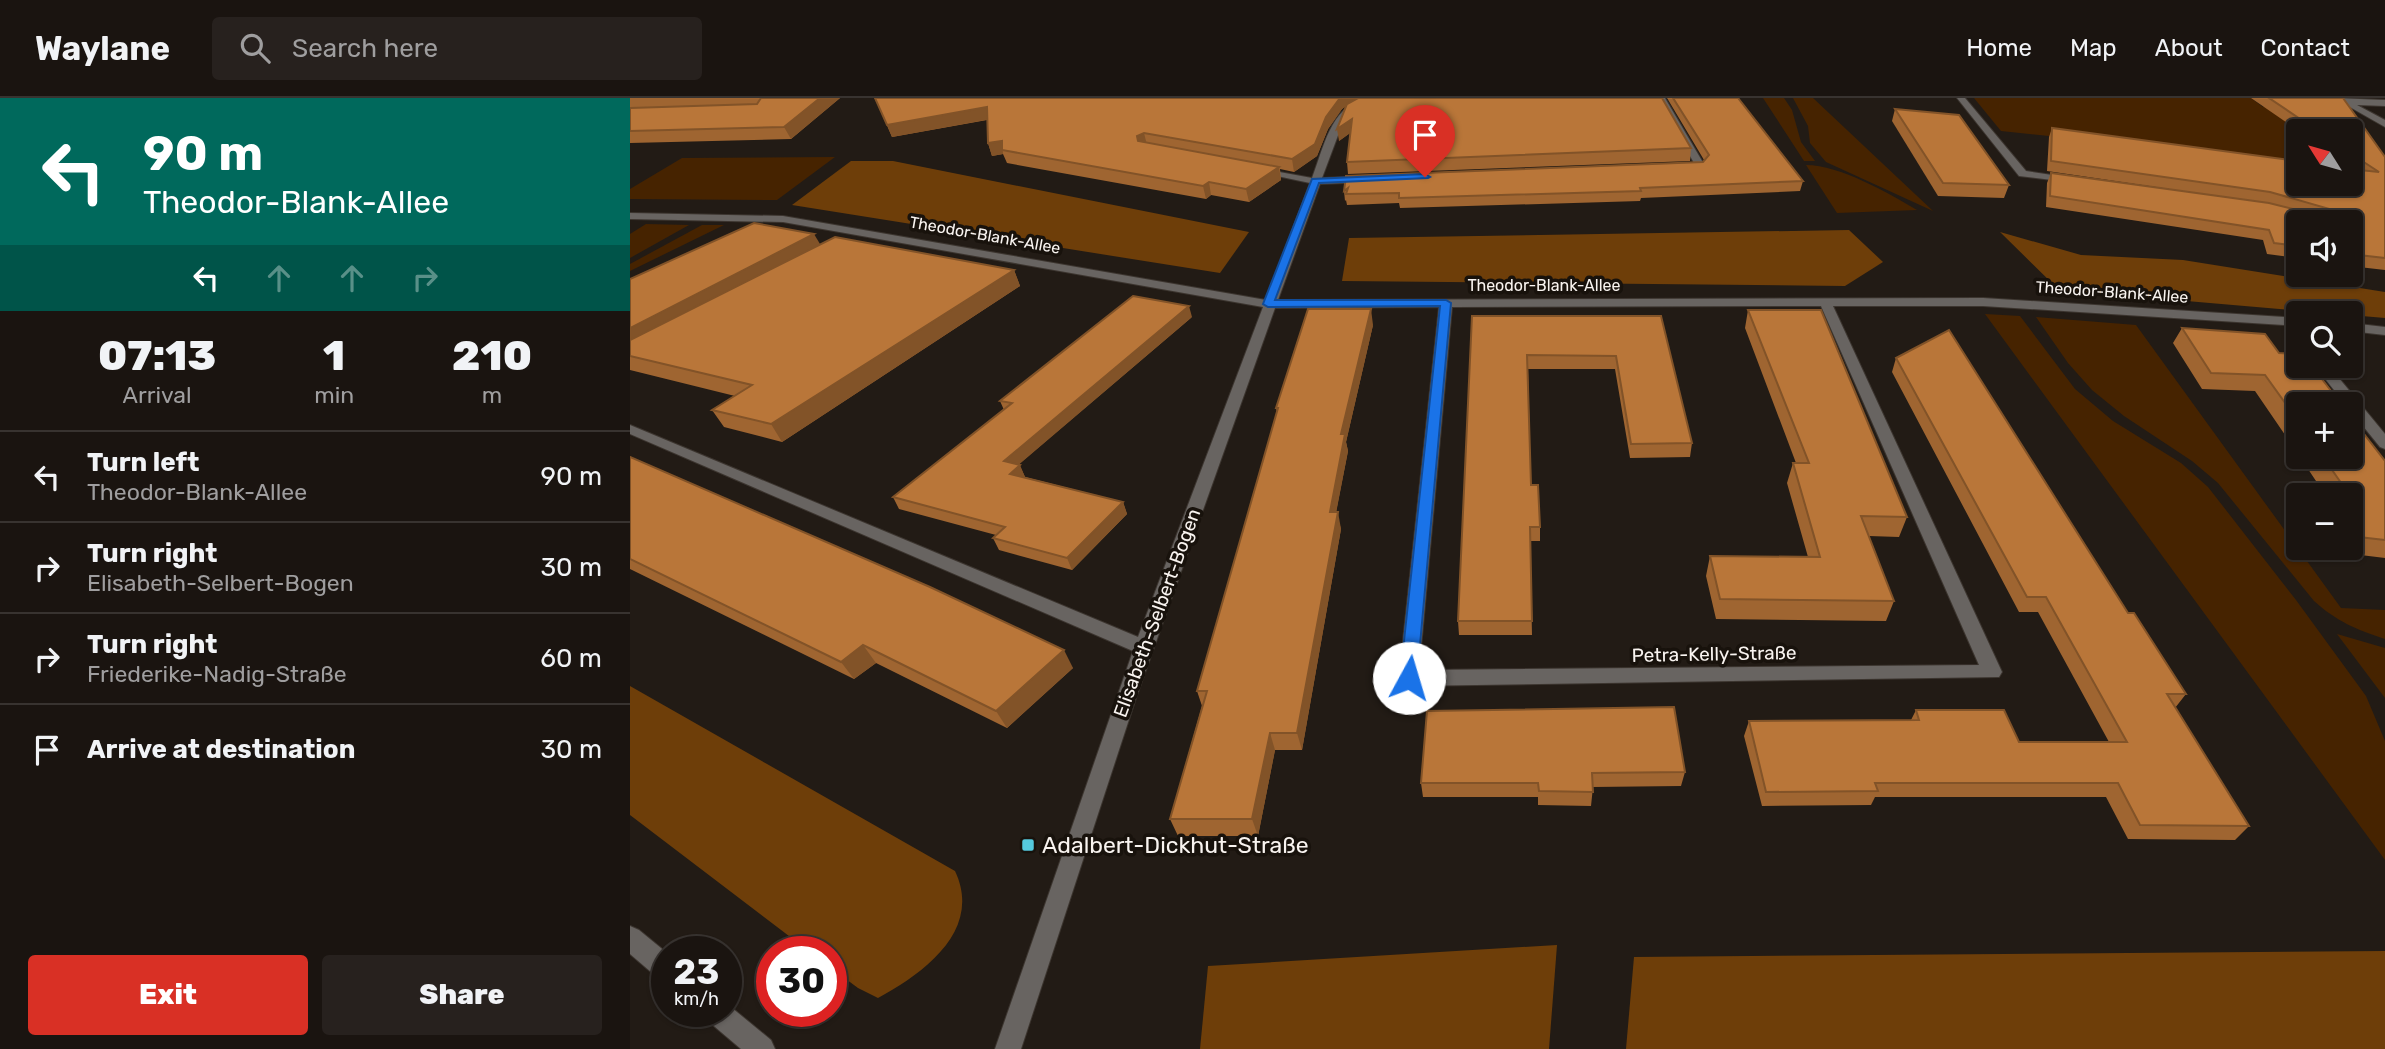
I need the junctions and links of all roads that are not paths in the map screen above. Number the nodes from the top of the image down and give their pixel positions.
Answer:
1 (1376, 98) edge
2 (1661, 98) edge
3 (1961, 98) edge
4 (2342, 100) edge
5 (1354, 101) edge
6 (2385, 103) edge
7 (2385, 124) edge
8 (1672, 167) edge
9 (1251, 169) edge
10 (1384, 178) edge
11 (1315, 181) junction
12 (2090, 183) edge
13 (630, 216) edge
14 (869, 233) junction
15 (845, 245) edge
16 (1825, 302) junction
17 (1446, 303) junction
18 (1268, 304) junction
19 (2286, 322) edge
20 (2363, 328) edge
21 (2385, 331) edge
22 (2332, 378) edge
23 (630, 429) edge
24 (2385, 444) edge
25 (1144, 649) junction
26 (630, 938) edge
27 (651, 956) edge
28 (735, 1027) edge
29 (762, 1049) edge
30 (1008, 1049) edge

1 - 5 street, Elisabeth-Selbert-Bogen
2 - 8 street
3 - 12 street
4 - 6 street
4 - 7 street
5 - 11 street, Elisabeth-Selbert-Bogen
9 - 11 street
10 - 11 street
11 - 18 street, Elisabeth-Selbert-Bogen
13 - 14 street, Theodor-Blank-Allee
14 - 15 street
14 - 18 street, Theodor-Blank-Allee
16 - 17 street, Theodor-Blank-Allee
16 - 17 street, Petra-Kelly-Straße
16 - 19 street, Theodor-Blank-Allee
17 - 18 street, Theodor-Blank-Allee
18 - 25 street, Elisabeth-Selbert-Bogen
20 - 21 street
22 - 24 street
23 - 25 street
25 - 30 street, Elisabeth-Selbert-Bogen
26 - 27 street
28 - 29 street

